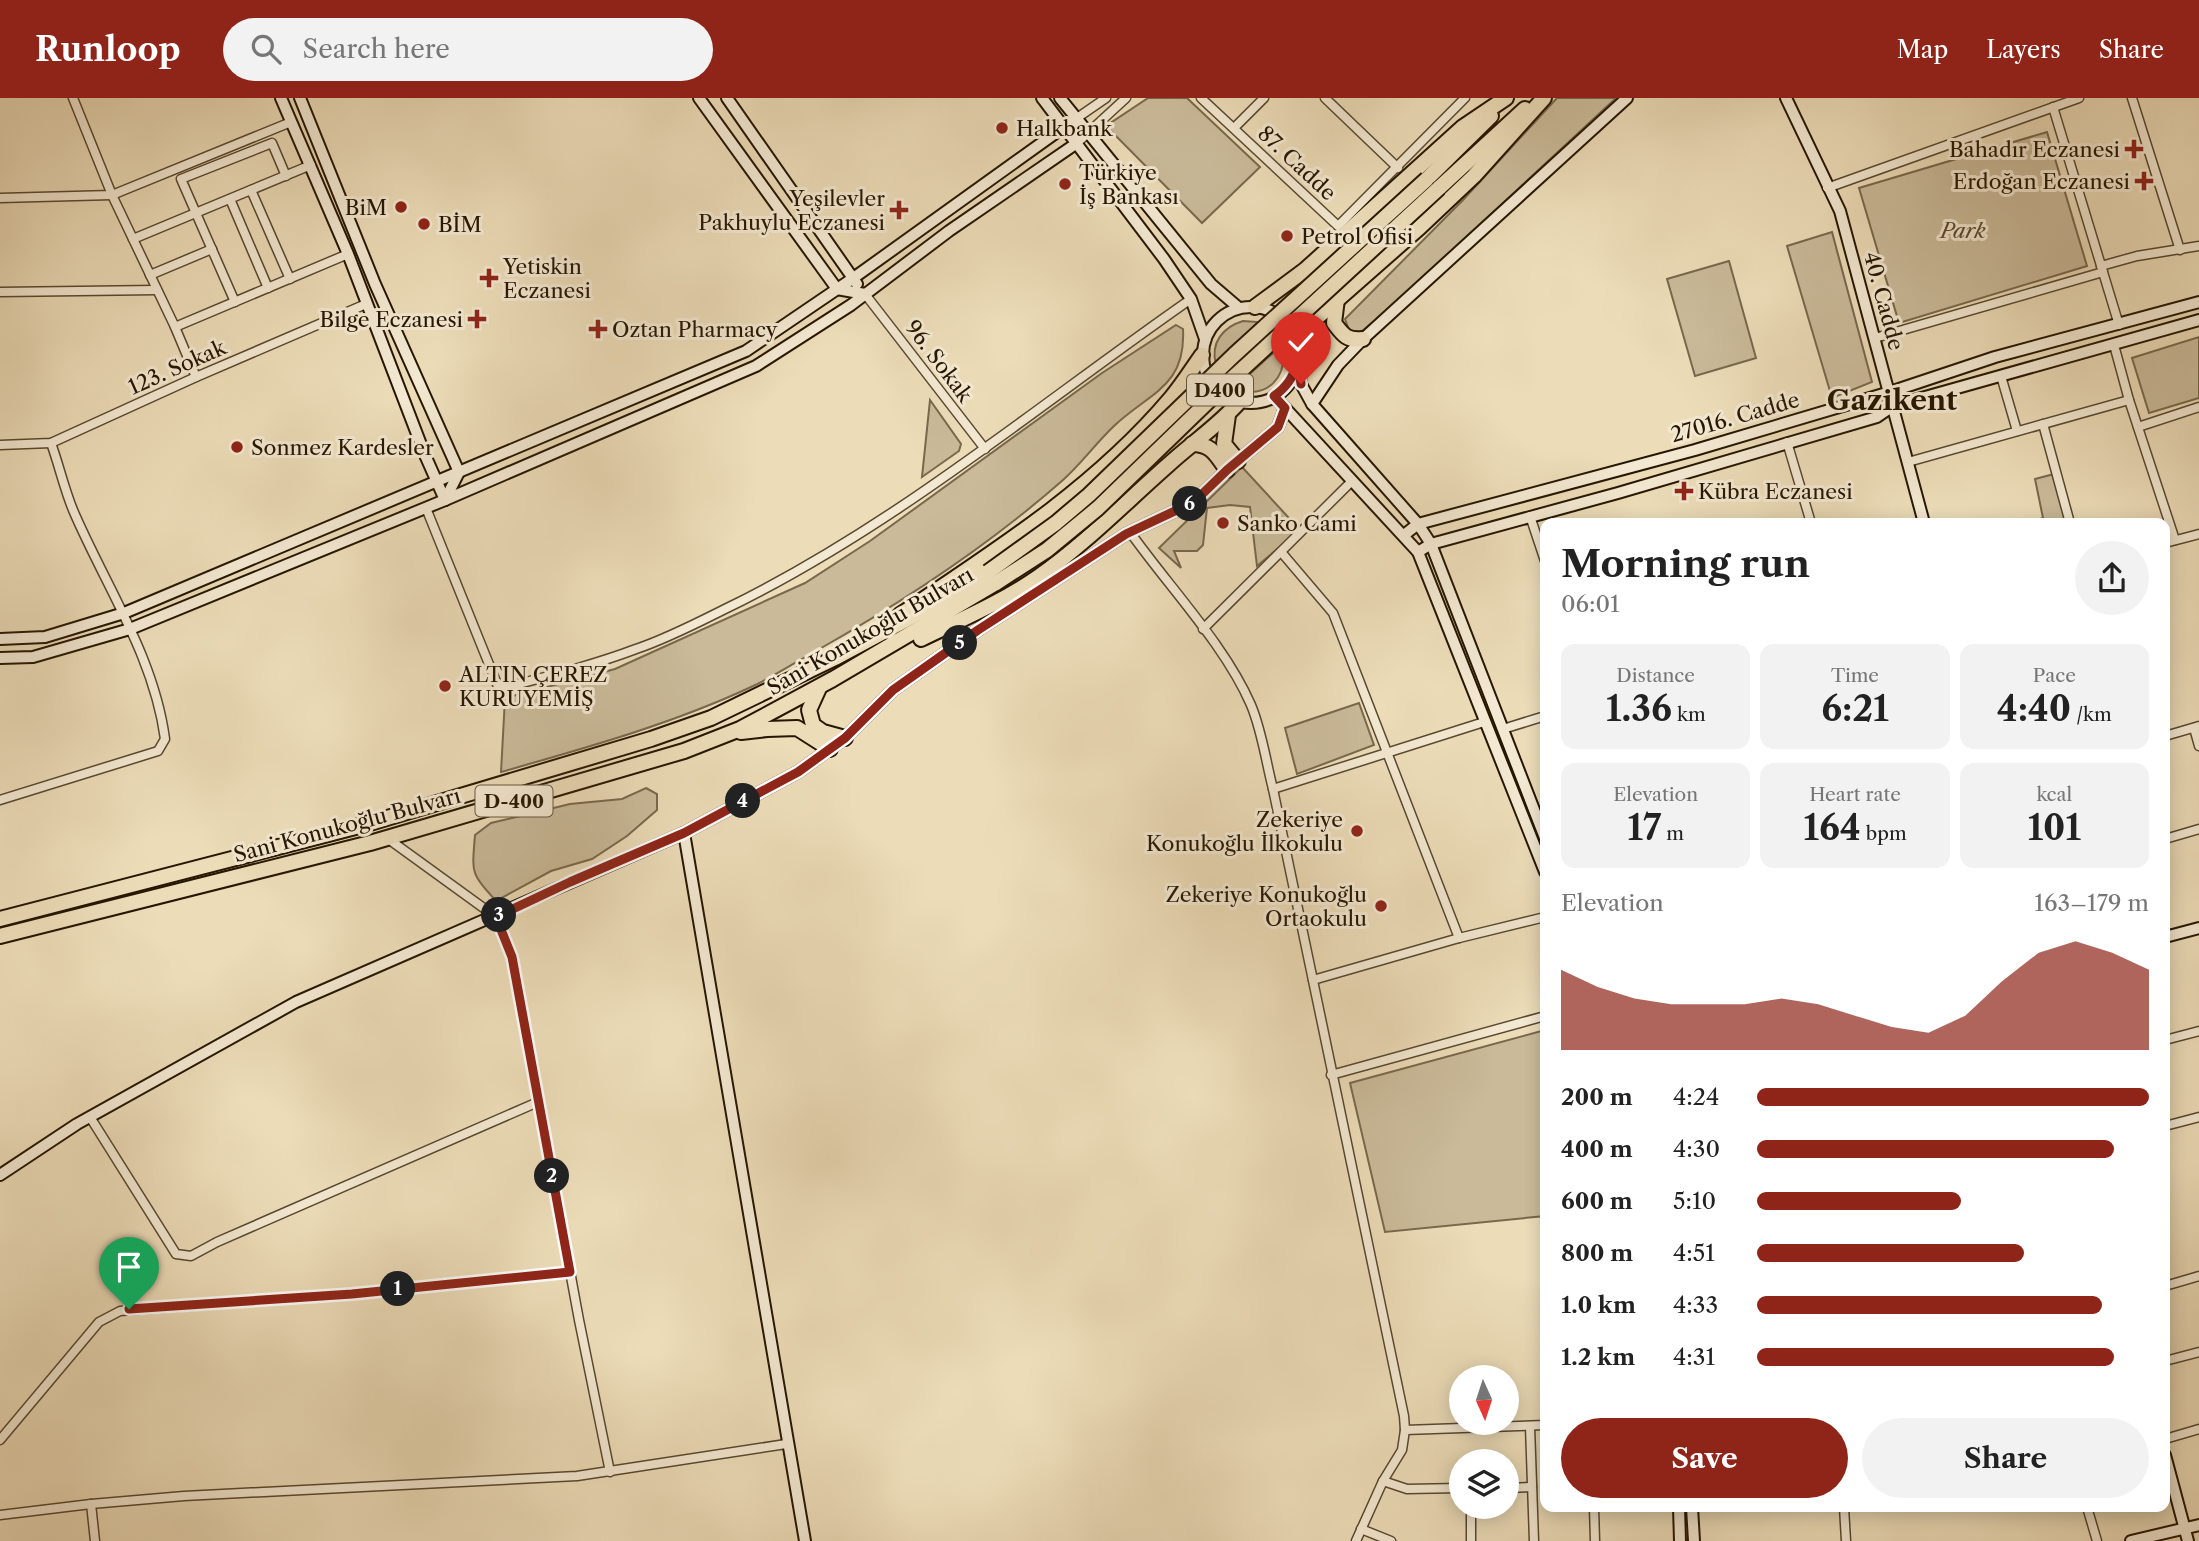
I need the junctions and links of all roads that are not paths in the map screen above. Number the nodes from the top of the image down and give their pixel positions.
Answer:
1 (73, 98) edge
2 (281, 98) edge
3 (300, 98) edge
4 (699, 98) edge
5 (727, 98) edge
6 (1042, 98) edge
7 (1060, 98) edge
8 (1106, 98) edge
9 (1126, 98) edge
10 (1201, 98) edge
11 (1264, 98) edge
12 (1325, 98) edge
13 (1507, 98) edge
14 (1541, 98) edge
15 (1627, 98) edge
16 (1786, 98) edge
17 (2079, 98) edge
18 (2132, 98) edge
19 (1461, 99) edge
20 (2053, 107) junction
21 (1077, 117) junction
22 (291, 122) junction
23 (1064, 127) junction
24 (1234, 128) junction
25 (1088, 131) junction
26 (1077, 143) junction
27 (311, 166) junction
28 (1398, 168) junction
29 (286, 176) junction
30 (1433, 184) junction
31 (1827, 188) junction
32 (251, 190) junction
33 (972, 193) junction
34 (112, 195) junction
35 (0, 198) edge
36 (230, 199) junction
37 (984, 207) junction
38 (196, 213) junction
39 (133, 239) junction
40 (2199, 246) edge
41 (212, 249) junction
42 (2180, 250) junction
43 (348, 254) junction
44 (2102, 269) junction
45 (150, 275) junction
46 (290, 279) junction
47 (852, 279) junction
48 (268, 288) junction
49 (837, 289) junction
50 (157, 290) junction
51 (0, 292) edge
52 (865, 295) junction
53 (1191, 299) junction
54 (1337, 299) junction
55 (235, 302) junction
56 (2199, 302) edge
57 (366, 304) junction
58 (1255, 307) junction
59 (1239, 308) junction
60 (2199, 320) edge
61 (2119, 324) junction
62 (175, 327) junction
63 (1875, 338) junction
64 (1363, 339) junction
65 (1205, 340) junction
66 (2114, 345) junction
67 (1298, 346) junction
68 (1202, 355) junction
69 (1298, 362) junction
70 (2001, 376) junction
71 (196, 377) junction
72 (1889, 392) junction
73 (1274, 396) junction
74 (2129, 400) junction
75 (1240, 401) junction
76 (1312, 404) junction
77 (1893, 406) junction
78 (2199, 407) edge
79 (1285, 408) junction
80 (1228, 415) junction
81 (2043, 424) junction
82 (2137, 426) junction
83 (2017, 431) junction
84 (1787, 442) junction
85 (51, 443) junction
86 (1192, 444) junction
87 (0, 445) edge
88 (985, 449) junction
89 (1908, 462) junction
90 (1232, 465) junction
91 (459, 472) junction
92 (437, 481) junction
93 (1352, 481) junction
94 (445, 500) junction
95 (426, 508) junction
96 (1530, 516) junction
97 (1810, 518) edge
98 (1923, 518) edge
99 (2069, 518) edge
100 (2168, 518) edge
101 (1418, 524) junction
102 (2170, 525) edge
103 (1130, 532) junction
104 (2199, 534) edge
105 (1404, 535) junction
106 (2175, 540) junction
107 (2170, 542) edge
108 (1431, 544) junction
109 (1540, 546) edge
110 (1418, 552) junction
111 (1282, 553) junction
112 (992, 577) junction
113 (124, 613) junction
114 (130, 629) junction
115 (1203, 629) junction
116 (0, 639) edge
117 (0, 658) edge
118 (835, 658) junction
119 (834, 680) junction
120 (820, 687) junction
121 (1540, 718) edge
122 (1484, 722) junction
123 (2196, 727) edge
124 (1503, 729) junction
125 (726, 735) junction
126 (2170, 735) edge
127 (845, 738) junction
128 (2199, 746) edge
129 (830, 749) junction
130 (1387, 752) junction
131 (1273, 789) junction
132 (0, 800) edge
133 (1540, 816) edge
134 (2199, 829) edge
135 (684, 833) junction
136 (387, 838) junction
137 (2170, 838) edge
138 (1540, 860) edge
139 (496, 917) junction
140 (1540, 918) edge
141 (0, 919) edge
142 (2199, 928) edge
143 (0, 936) edge
144 (2170, 936) edge
145 (1459, 937) junction
146 (1312, 980) junction
147 (1540, 1017) edge
148 (2199, 1031) edge
149 (2170, 1039) edge
150 (1331, 1075) junction
151 (538, 1102) junction
152 (90, 1117) junction
153 (2199, 1117) edge
154 (2170, 1125) edge
155 (0, 1175) edge
156 (570, 1272) junction
157 (2199, 1276) edge
158 (2170, 1285) edge
159 (2199, 1352) edge
160 (2170, 1361) edge
161 (1540, 1425) edge
162 (1530, 1426) junction
163 (2199, 1429) edge
164 (1405, 1430) junction
165 (2170, 1438) edge
166 (0, 1440) edge
167 (786, 1444) junction
168 (610, 1472) junction
169 (2170, 1474) edge
170 (1382, 1481) junction
171 (1532, 1487) junction
172 (1449, 1488) edge
173 (1519, 1488) edge
174 (91, 1503) junction
175 (1594, 1512) edge
176 (1679, 1512) edge
177 (1692, 1512) edge
178 (1844, 1512) edge
179 (2088, 1512) edge
180 (0, 1515) edge
181 (1471, 1519) edge
182 (2199, 1525) edge
183 (1361, 1529) junction
184 (2184, 1529) junction
185 (95, 1541) edge
186 (804, 1541) edge
187 (1356, 1541) edge
188 (1391, 1541) edge
189 (1471, 1541) edge
190 (1534, 1541) edge
191 (1595, 1541) edge
192 (1680, 1541) edge
193 (1694, 1541) edge
194 (1846, 1541) edge
195 (2097, 1541) edge
196 (2131, 1541) edge
197 (2188, 1541) edge

1 - 34 street
2 - 22 street
3 - 91 street
4 - 49 street
5 - 47 street
6 - 23 street
7 - 21 street
8 - 21 street
9 - 25 street
10 - 24 street, 87. Cadde
11 - 24 street
12 - 28 street
13 - 30 highway, D400
13 - 58 highway
14 - 30 highway, D400
14 - 54 highway
15 - 64 street
16 - 31 street, 40. Cadde
17 - 20 street
18 - 42 street
19 - 28 street
20 - 31 street
20 - 44 street
21 - 23 street
21 - 25 street
22 - 27 street
22 - 34 street
23 - 26 street
23 - 33 street
24 - 28 street, 87. Cadde
25 - 26 street
25 - 59 street
26 - 37 street
26 - 53 street
27 - 29 street
27 - 43 street
29 - 32 street
29 - 38 street
30 - 112 highway, D400, bridge
31 - 63 street, 40. Cadde
32 - 36 street
32 - 46 street
33 - 37 street
33 - 47 street
34 - 35 street
34 - 39 street
36 - 38 street
36 - 48 street
37 - 52 street
38 - 39 street
38 - 41 street
39 - 45 street
40 - 42 street
41 - 45 street
41 - 55 street
42 - 44 street
43 - 46 street
43 - 57 street
44 - 61 street
44 - 63 street
45 - 50 street
46 - 48 street
47 - 49 street
47 - 52 street
48 - 55 street
49 - 52 street
49 - 91 street
50 - 51 street
50 - 62 street
52 - 88 street, 96. Sokak
52 - 94 street
53 - 65 street
53 - 88 street
54 - 64 highway
54 - 67 highway
55 - 62 street
56 - 61 street, 27016. Cadde
57 - 71 street, 123. Sokak
57 - 92 street
58 - 59 street
58 - 67 street
59 - 65 street
60 - 66 street, 27016. Cadde
61 - 72 street, 27016. Cadde
62 - 71 street
63 - 72 street, 40. Cadde
64 - 76 street
65 - 68 street
66 - 70 street, 27016. Cadde
66 - 74 street
67 - 69 street
68 - 75 street
68 - 118 highway
69 - 73 street
69 - 76 street
70 - 77 street, 27016. Cadde
70 - 83 street
71 - 85 street, 123. Sokak
72 - 77 street, 40. Cadde
72 - 101 street, 27016. Cadde
73 - 75 street
73 - 79 street
74 - 81 street
74 - 82 street
75 - 80 highway
76 - 101 street
77 - 84 street, 27016. Cadde
77 - 89 street, 40. Cadde
78 - 82 street
79 - 90 street
79 - 93 street
80 - 86 highway
80 - 90 highway
81 - 83 street
81 - 99 street
82 - 100 street
83 - 89 street
84 - 96 street, 27016. Cadde
84 - 97 street
85 - 87 street, 123. Sokak
85 - 113 street
86 - 90 highway
86 - 119 highway
88 - 95 street
89 - 98 street, 40. Cadde
90 - 103 street
91 - 92 street
91 - 94 street
92 - 94 street
92 - 113 street
93 - 105 street
93 - 111 street
94 - 95 street
95 - 114 street
96 - 108 street, 27016. Cadde
96 - 109 street
101 - 105 street, 27016. Cadde
101 - 108 street
102 - 106 street
103 - 115 street
103 - 127 street
104 - 106 street
105 - 110 street
106 - 107 street
108 - 110 street, 27016. Cadde
108 - 124 street
110 - 122 street
111 - 115 street
111 - 130 street
112 - 118 highway, Sani Konukoğlu Bulvarı / D-400
112 - 119 highway, Sani Konukoğlu Bulvarı / D-400
113 - 114 street
113 - 116 street
114 - 117 street
114 - 132 street
115 - 131 street
118 - 141 highway, Sani Konukoğlu Bulvarı / D-400
119 - 120 highway, Sani Konukoğlu Bulvarı / D-400
120 - 125 highway, Sani Konukoğlu Bulvarı / D-400
120 - 127 highway
121 - 124 street
122 - 130 street
122 - 138 street
123 - 126 street
123 - 128 street
124 - 133 street
125 - 129 highway
125 - 136 highway, Sani Konukoğlu Bulvarı / D-400
127 - 129 street
129 - 135 street
130 - 131 street
130 - 145 street
131 - 146 street
134 - 137 street
135 - 139 street
135 - 167 street
136 - 139 street
136 - 143 highway, Sani Konukoğlu Bulvarı / D-400
139 - 151 street
139 - 152 street
140 - 145 street
142 - 144 street
145 - 146 street
146 - 150 street
147 - 150 street
148 - 149 street
150 - 164 street
151 - 152 street
151 - 156 street
152 - 155 street
153 - 154 street
156 - 166 street
156 - 168 street
157 - 158 street
159 - 160 street
161 - 162 street
162 - 164 street
162 - 171 street
163 - 165 street
164 - 170 street
167 - 168 street
167 - 186 street
168 - 174 street
169 - 184 street
170 - 172 street
170 - 183 street
171 - 173 street
171 - 190 street
174 - 180 street
174 - 185 street
175 - 191 street
176 - 192 street
177 - 193 street
178 - 194 street
179 - 195 street
181 - 189 street
182 - 184 street
183 - 187 street
183 - 188 street
184 - 196 street
184 - 197 street

